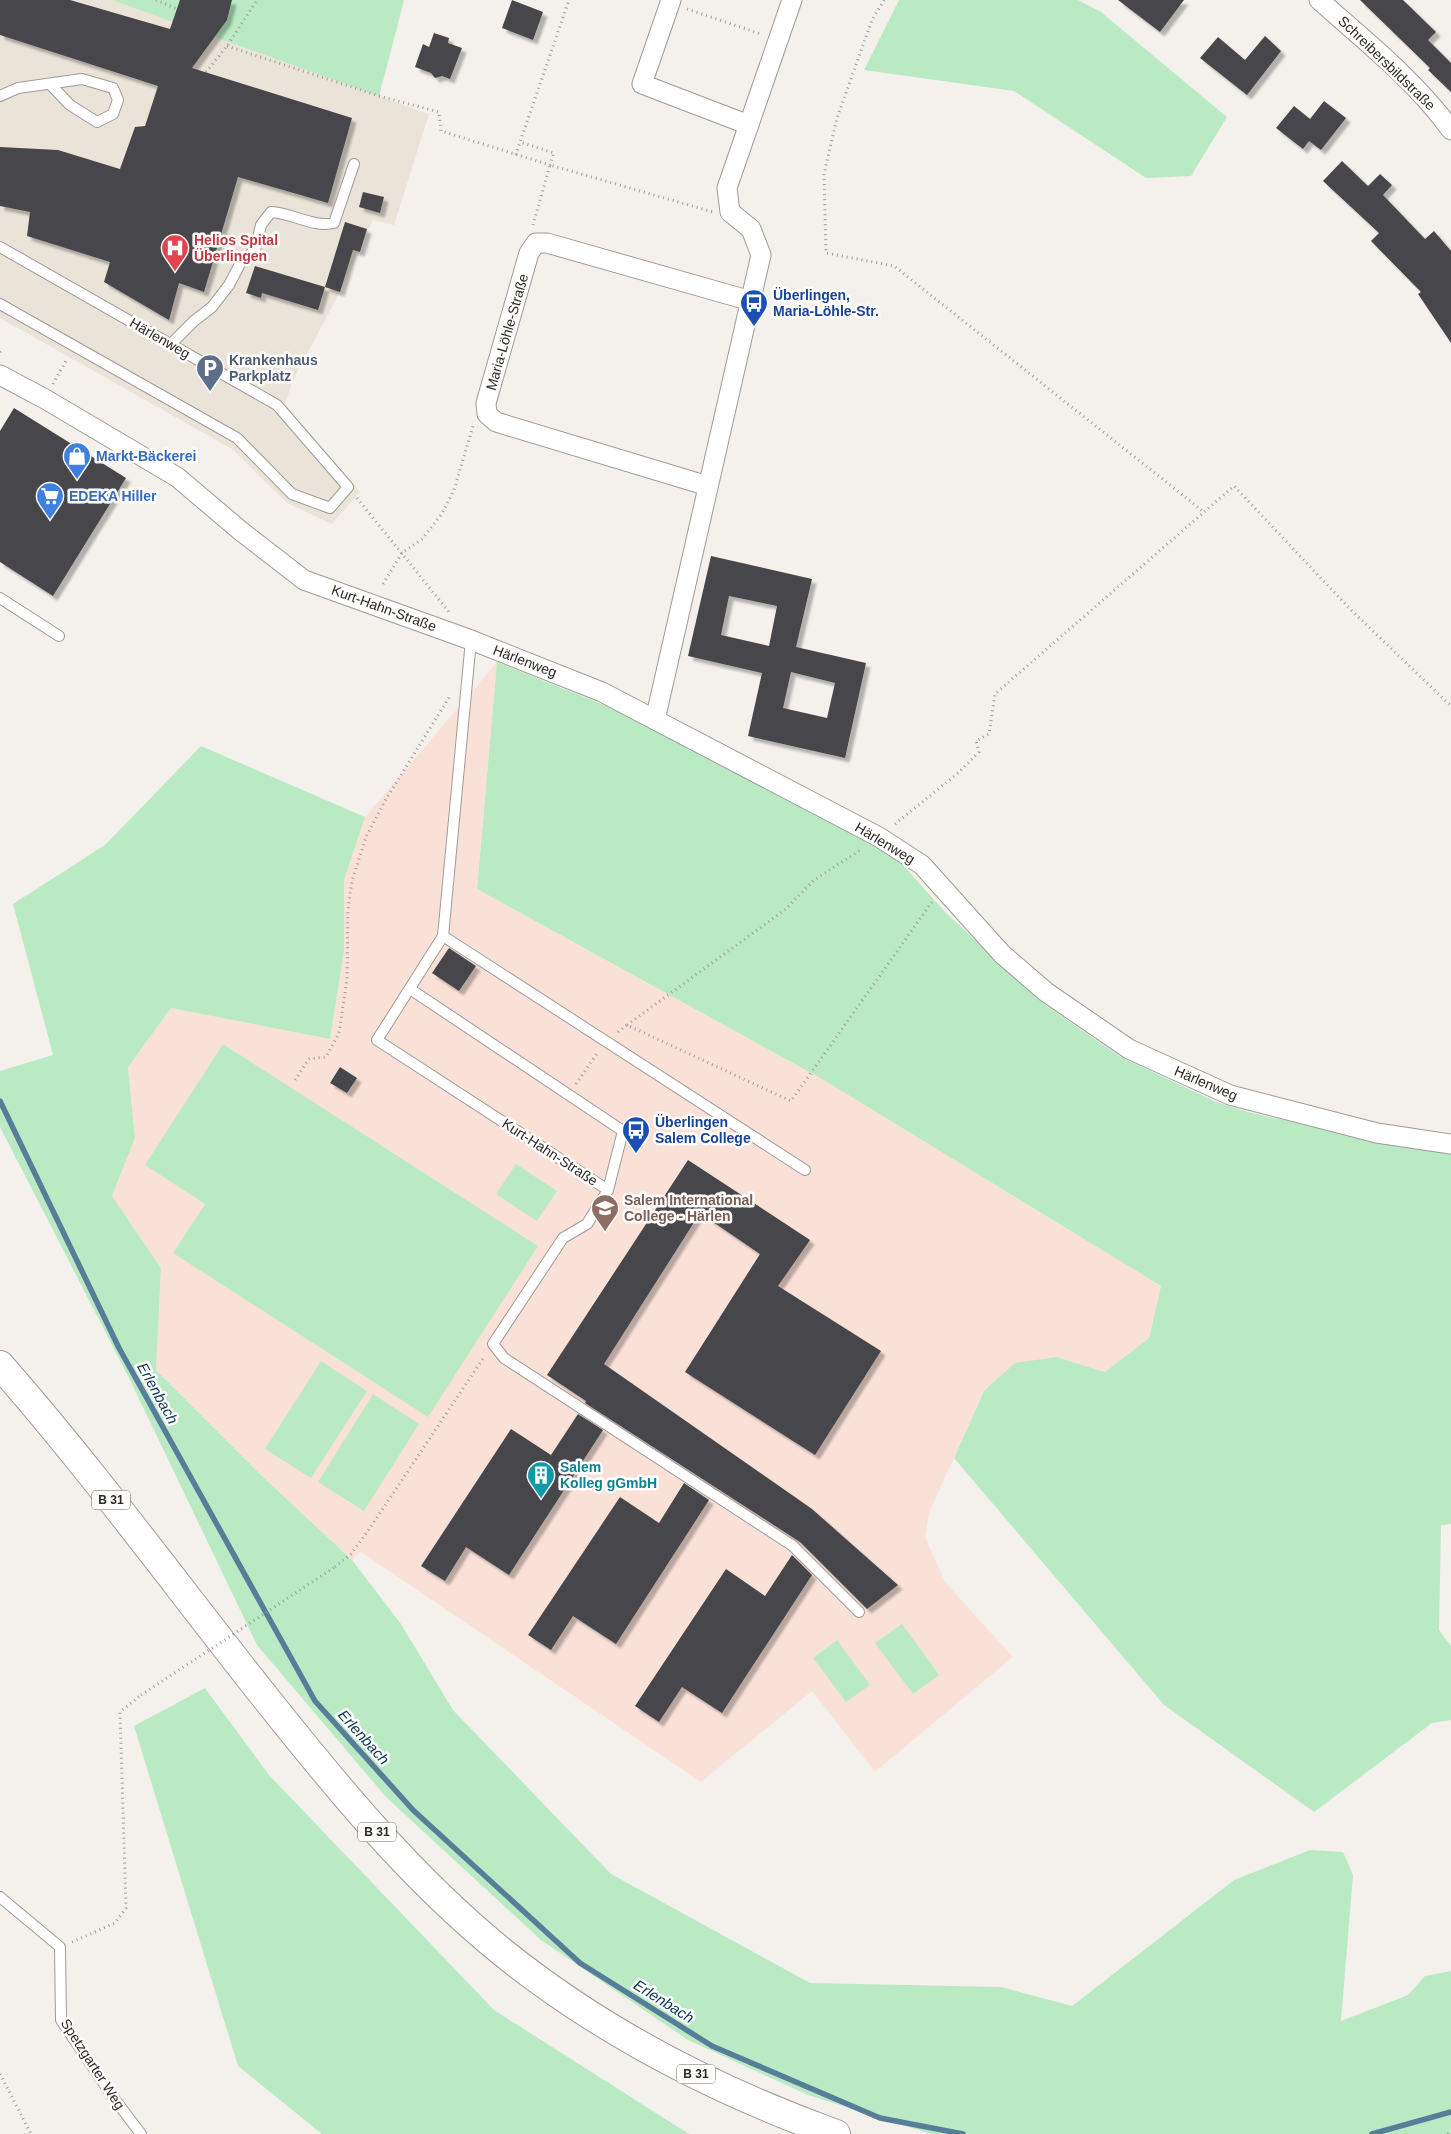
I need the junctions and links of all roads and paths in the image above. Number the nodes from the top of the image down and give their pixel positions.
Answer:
1 (156, 0) edge
2 (257, 0) edge
3 (569, 0) edge
4 (792, 0) edge
5 (884, 0) edge
6 (1319, 0) edge
7 (670, 2) edge
8 (176, 9) dead end
9 (778, 40) junction
10 (227, 46) junction
11 (206, 72) dead end
12 (50, 84) junction
13 (0, 96) edge
14 (749, 125) junction
15 (1451, 130) edge
16 (520, 142) junction
17 (516, 155) junction
18 (354, 164) dead end
19 (550, 165) junction
20 (730, 212) junction
21 (536, 243) junction
22 (0, 247) edge
23 (752, 302) junction
24 (0, 304) edge
25 (171, 344) junction
26 (75, 345) junction
27 (0, 375) edge
28 (56, 380) dead end
29 (487, 414) junction
30 (708, 486) junction
31 (348, 487) junction
32 (1204, 512) junction
33 (402, 553) junction
34 (383, 584) dead end
35 (0, 598) edge
36 (450, 613) dead end
37 (59, 636) dead end
38 (471, 640) junction
39 (466, 684) junction
40 (1451, 706) edge
41 (655, 720) junction
42 (879, 837) junction
43 (942, 887) junction
44 (443, 936) junction
45 (410, 989) junction
46 (627, 1025) junction
47 (605, 1041) junction
48 (295, 1080) dead end
49 (568, 1094) junction
50 (1451, 1144) edge
51 (805, 1170) dead end
52 (608, 1190) junction
53 (493, 1344) junction
54 (0, 1364) edge
55 (859, 1612) dead end
56 (0, 1897) edge
57 (60, 1946) junction
58 (0, 2074) edge
59 (1451, 2130) edge
60 (31, 2134) edge
61 (141, 2134) edge
62 (836, 2134) edge
63 (1448, 2134) edge

1 - 8 path
2 - 10 path
3 - 16 path
4 - 9 street
5 - 32 path
6 - 15 street, Schreibersbildstraße
7 - 9 path
7 - 14 street
9 - 14 street
10 - 11 path
10 - 17 path
12 - 12 lane
12 - 13 lane
14 - 20 street
16 - 17 path
16 - 19 path
17 - 19 path
18 - 25 lane
19 - 20 path
19 - 21 path
20 - 23 street
21 - 23 street
21 - 29 street, Maria-Löhle-Straße
22 - 25 lane, Härlenweg
23 - 30 street
24 - 26 lane
25 - 31 lane, Härlenweg
26 - 28 path
26 - 31 lane
27 - 38 street, Kurt-Hahn-Straße
29 - 30 street
29 - 33 path
30 - 41 street
31 - 33 path
32 - 40 path
32 - 42 path
33 - 34 path
33 - 36 path
35 - 37 lane
38 - 39 lane, Kurt-Hahn-Straße
38 - 41 street, Härlenweg
39 - 44 lane, Kurt-Hahn-Straße
39 - 48 path
41 - 42 street, Härlenweg
42 - 43 street, Härlenweg
42 - 46 path
43 - 46 path
43 - 50 street, Härlenweg
44 - 45 lane, Kurt-Hahn-Straße
44 - 47 lane
45 - 49 lane, Kurt-Hahn-Straße
45 - 52 lane, Kurt-Hahn-Straße
46 - 47 path
47 - 49 path
47 - 51 lane
49 - 52 lane, Kurt-Hahn-Straße
52 - 53 lane
53 - 55 lane
53 - 57 path, bridge
54 - 62 main road, B 31
56 - 57 lane
57 - 61 lane, Spetzgarter Weg
58 - 60 path
59 - 63 path

